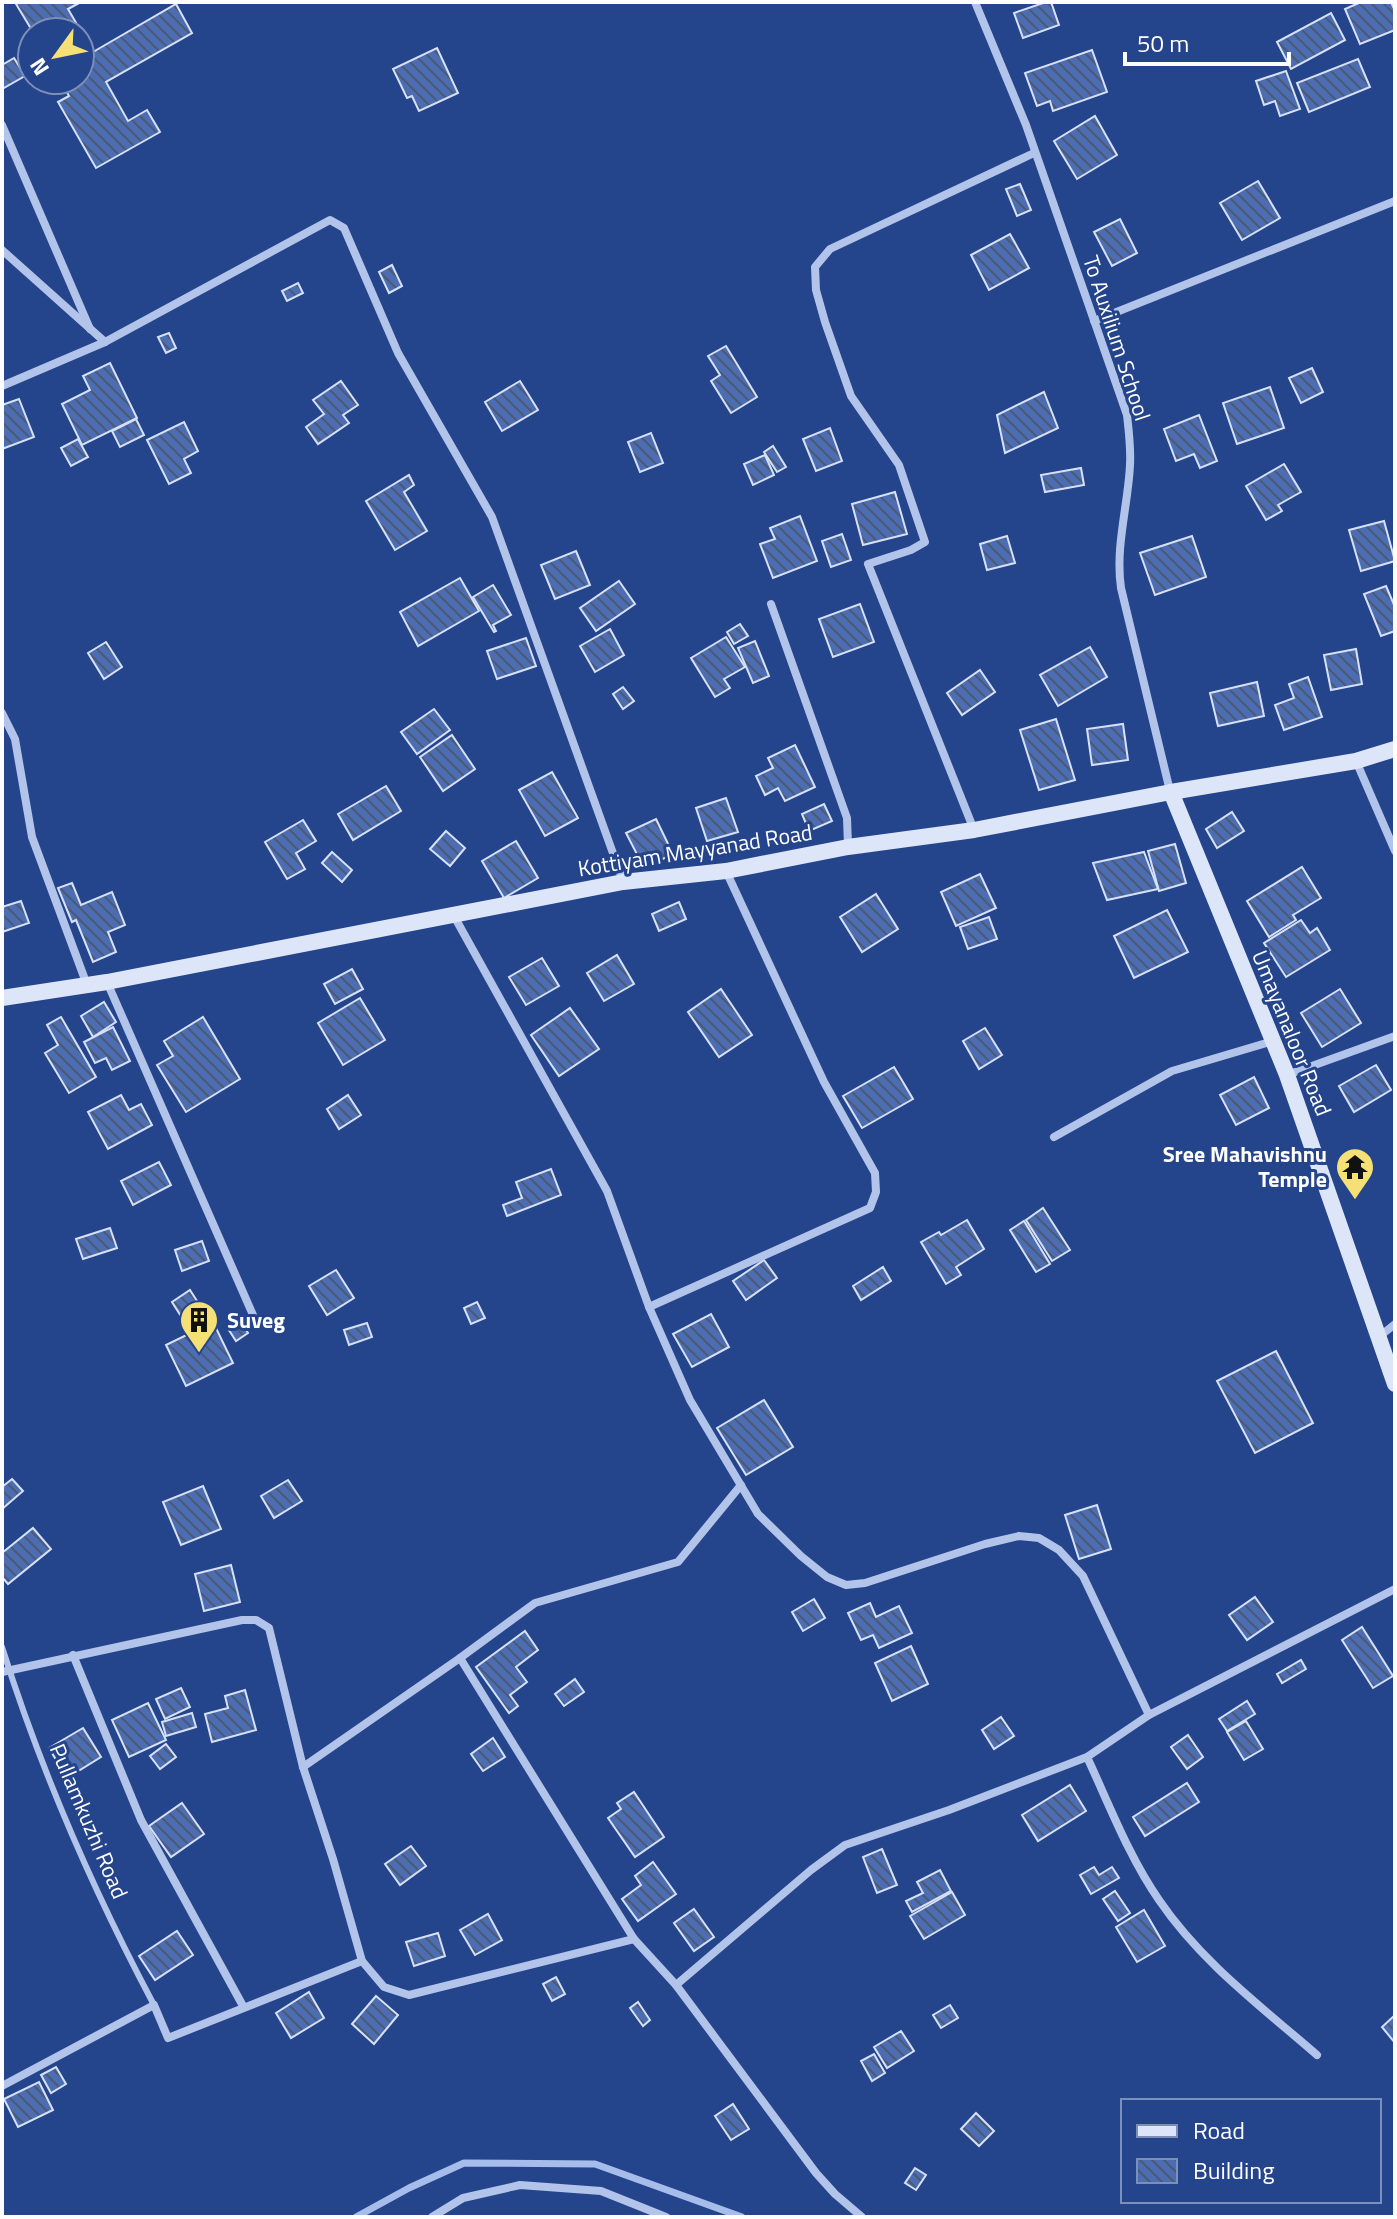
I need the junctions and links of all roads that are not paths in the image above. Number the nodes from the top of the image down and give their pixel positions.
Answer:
1 (975, 2) edge
2 (2, 125) edge
3 (1034, 153) junction
4 (1395, 201) edge
5 (2, 250) edge
6 (1094, 321) junction
7 (90, 329) junction
8 (105, 342) junction
9 (2, 386) edge
10 (771, 604) dead end
11 (2, 713) edge
12 (1395, 749) edge
13 (1356, 761) junction
14 (1171, 792) junction
15 (974, 830) junction
16 (848, 847) junction
17 (1395, 851) edge
18 (726, 871) junction
19 (623, 882) junction
20 (454, 916) junction
21 (107, 982) junction
22 (87, 985) junction
23 (2, 998) edge
24 (1395, 1036) edge
25 (1273, 1041) junction
26 (1287, 1075) junction
27 (1054, 1137) dead end
28 (649, 1307) junction
29 (253, 1315) dead end
30 (1395, 1324) edge
31 (1380, 1336) junction
32 (1395, 1384) edge
33 (741, 1485) junction
34 (1395, 1589) edge
35 (2, 1647) edge
36 (73, 1655) junction
37 (460, 1658) junction
38 (6, 1671) edge
39 (1149, 1715) junction
40 (1087, 1757) junction
41 (303, 1767) junction
42 (634, 1939) junction
43 (362, 1961) junction
44 (676, 1985) junction
45 (154, 2005) junction
46 (243, 2006) junction
47 (1317, 2055) dead end
48 (2, 2086) edge
49 (432, 2217) edge
50 (666, 2217) edge
51 (862, 2217) edge

1 - 3 street, To Auxilium School
2 - 7 street
3 - 6 street, To Auxilium School
3 - 15 street
4 - 6 street
5 - 7 street
6 - 14 street, To Auxilium School
7 - 8 street
8 - 9 street
8 - 19 street
10 - 16 street
11 - 22 street
12 - 13 main road, Kottiyam Mayyanad Road
13 - 14 main road, Kottiyam Mayyanad Road
13 - 17 street
14 - 15 main road, Kottiyam Mayyanad Road
14 - 25 main road, Umayanaloor Road
15 - 16 main road, Kottiyam Mayyanad Road
16 - 18 main road, Kottiyam Mayyanad Road
18 - 19 main road, Kottiyam Mayyanad Road
18 - 28 street
19 - 20 main road, Kottiyam Mayyanad Road
20 - 21 main road, Kottiyam Mayyanad Road
20 - 28 street
21 - 22 main road, Kottiyam Mayyanad Road
21 - 29 street
22 - 23 main road, Kottiyam Mayyanad Road
24 - 26 street
25 - 26 main road, Umayanaloor Road
25 - 27 street
26 - 31 main road, Umayanaloor Road
28 - 33 street
30 - 31 street
31 - 32 main road, Umayanaloor Road
33 - 37 street
33 - 39 street
34 - 39 street
35 - 38 lane, Pullamkuzhi Road
36 - 38 street
36 - 41 street
36 - 46 street
37 - 41 street
37 - 42 street
38 - 45 lane, Pullamkuzhi Road
39 - 40 street
40 - 44 street
40 - 47 street
41 - 43 street
42 - 43 street
42 - 44 street
43 - 46 street
44 - 51 street
45 - 46 street
45 - 48 street
49 - 50 street

